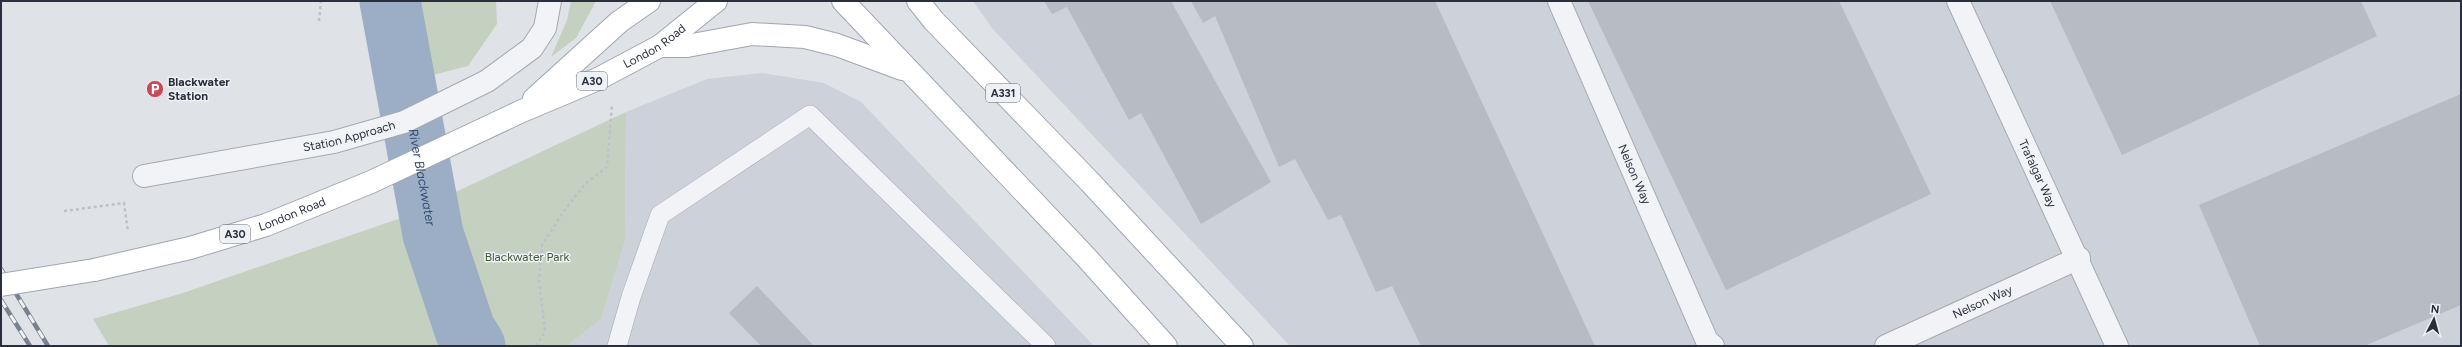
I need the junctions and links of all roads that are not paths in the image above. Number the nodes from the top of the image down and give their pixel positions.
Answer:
1 (550, 1) edge
2 (633, 1) edge
3 (649, 1) edge
4 (716, 1) edge
5 (843, 1) edge
6 (918, 1) edge
7 (1559, 1) edge
8 (1958, 1) edge
9 (620, 22) junction
10 (660, 46) junction
11 (907, 70) junction
12 (522, 111) junction
13 (144, 176) dead end
14 (2078, 258) junction
15 (1, 285) edge
16 (617, 346) edge
17 (1046, 346) edge
18 (1166, 346) edge
19 (1242, 346) edge
20 (1713, 346) edge
21 (1886, 346) edge
22 (2117, 346) edge

1 - 13 street, Station Approach
2 - 9 main road, A30
3 - 9 main road
4 - 10 main road, London Road / A30
5 - 11 main road
6 - 19 main road, A331
7 - 20 street, Nelson Way
8 - 14 street, Trafalgar Way
9 - 12 main road, London Road / A30
10 - 11 main road
10 - 12 main road, London Road / A30
11 - 18 main road
12 - 15 main road, London Road / A30, bridge
14 - 21 street, Nelson Way
14 - 22 street, Trafalgar Way
16 - 17 lane

